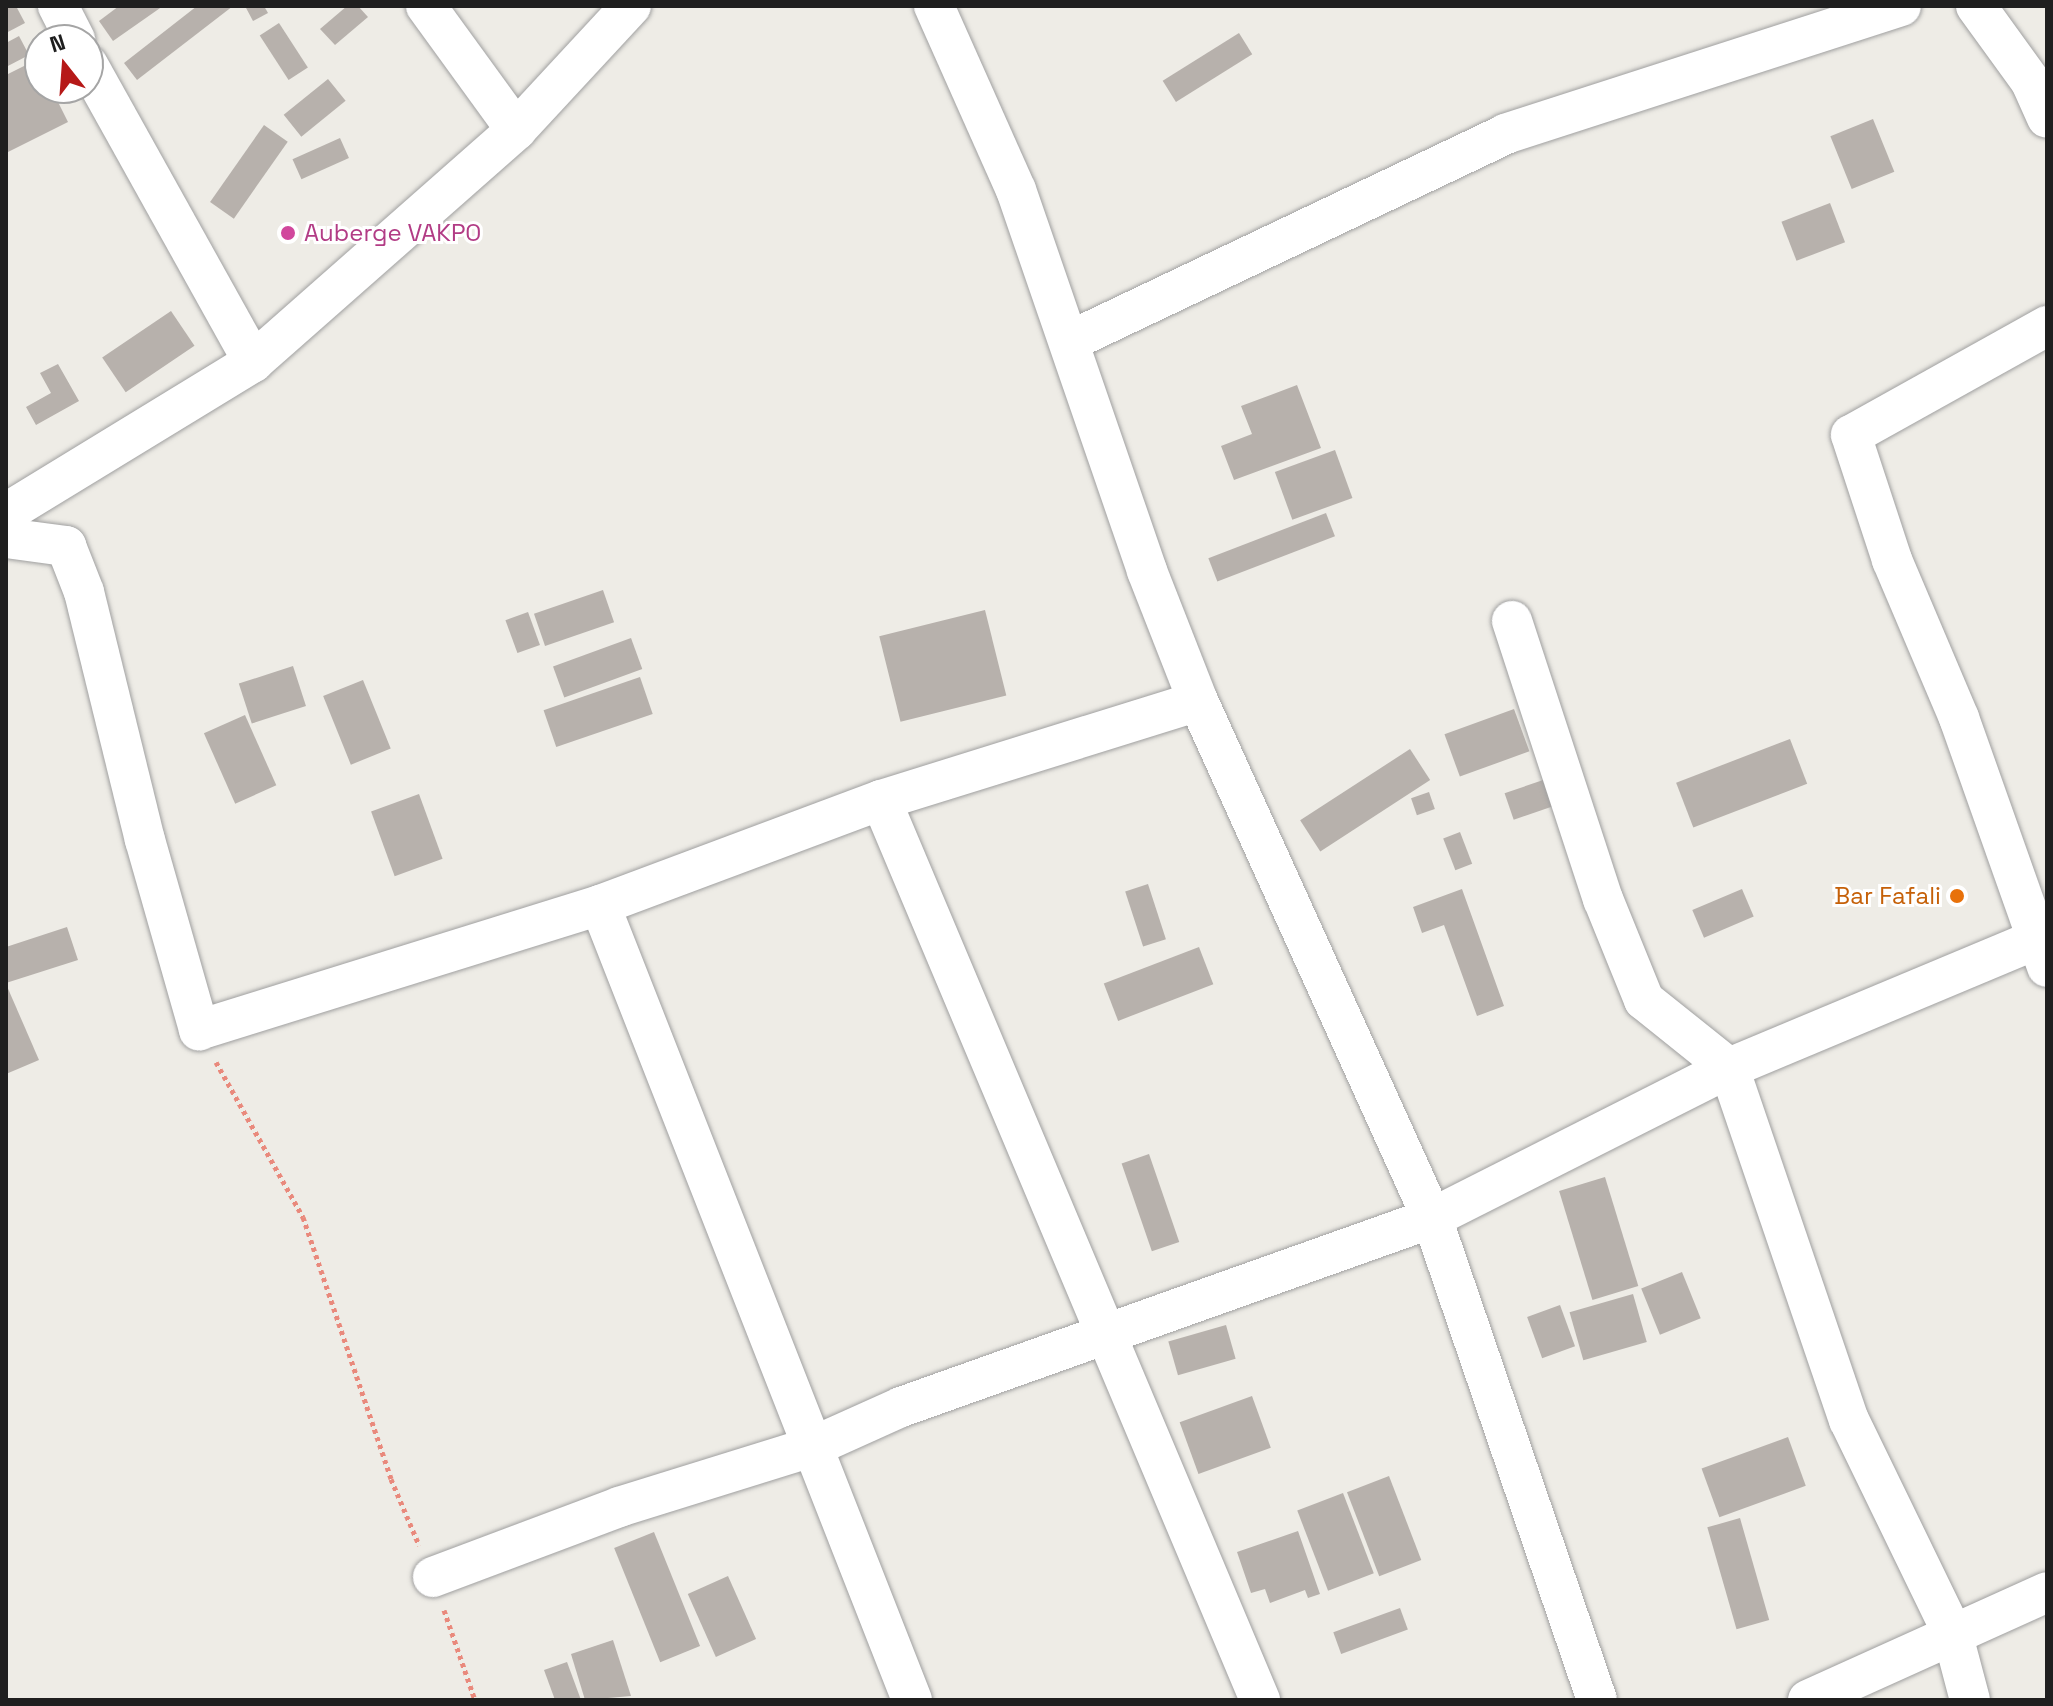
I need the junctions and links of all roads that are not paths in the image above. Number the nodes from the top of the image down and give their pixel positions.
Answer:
1 (58, 6) edge
2 (426, 6) edge
3 (631, 6) edge
4 (1901, 6) edge
5 (1976, 6) edge
6 (936, 7) edge
7 (67, 24) edge
8 (104, 94) edge
9 (2047, 118) edge
10 (516, 130) junction
11 (2047, 326) edge
12 (1070, 341) junction
13 (253, 362) junction
14 (6, 513) edge
15 (6, 538) edge
16 (1512, 621) dead end
17 (1198, 701) junction
18 (881, 800) junction
19 (600, 905) junction
20 (2044, 947) edge
21 (1729, 1068) junction
22 (1432, 1218) junction
23 (1105, 1334) junction
24 (812, 1447) junction
25 (433, 1577) road end
26 (2047, 1592) edge
27 (1952, 1632) junction
28 (912, 1700) edge
29 (1260, 1700) edge
30 (1597, 1700) edge
31 (1808, 1700) edge
32 (1970, 1700) edge

1 - 7 street
2 - 10 street
3 - 10 street
4 - 12 street
5 - 9 street
6 - 12 street
8 - 13 street
10 - 13 street
11 - 20 street
12 - 17 street
13 - 14 street
15 - 19 street
16 - 21 street
17 - 18 street
17 - 22 street
18 - 19 street
18 - 23 street
19 - 24 street
20 - 21 street
21 - 22 street
21 - 27 street
22 - 23 street
22 - 30 street
23 - 24 street
23 - 29 street
24 - 25 street
24 - 28 street
26 - 27 street
27 - 31 street
27 - 32 street

